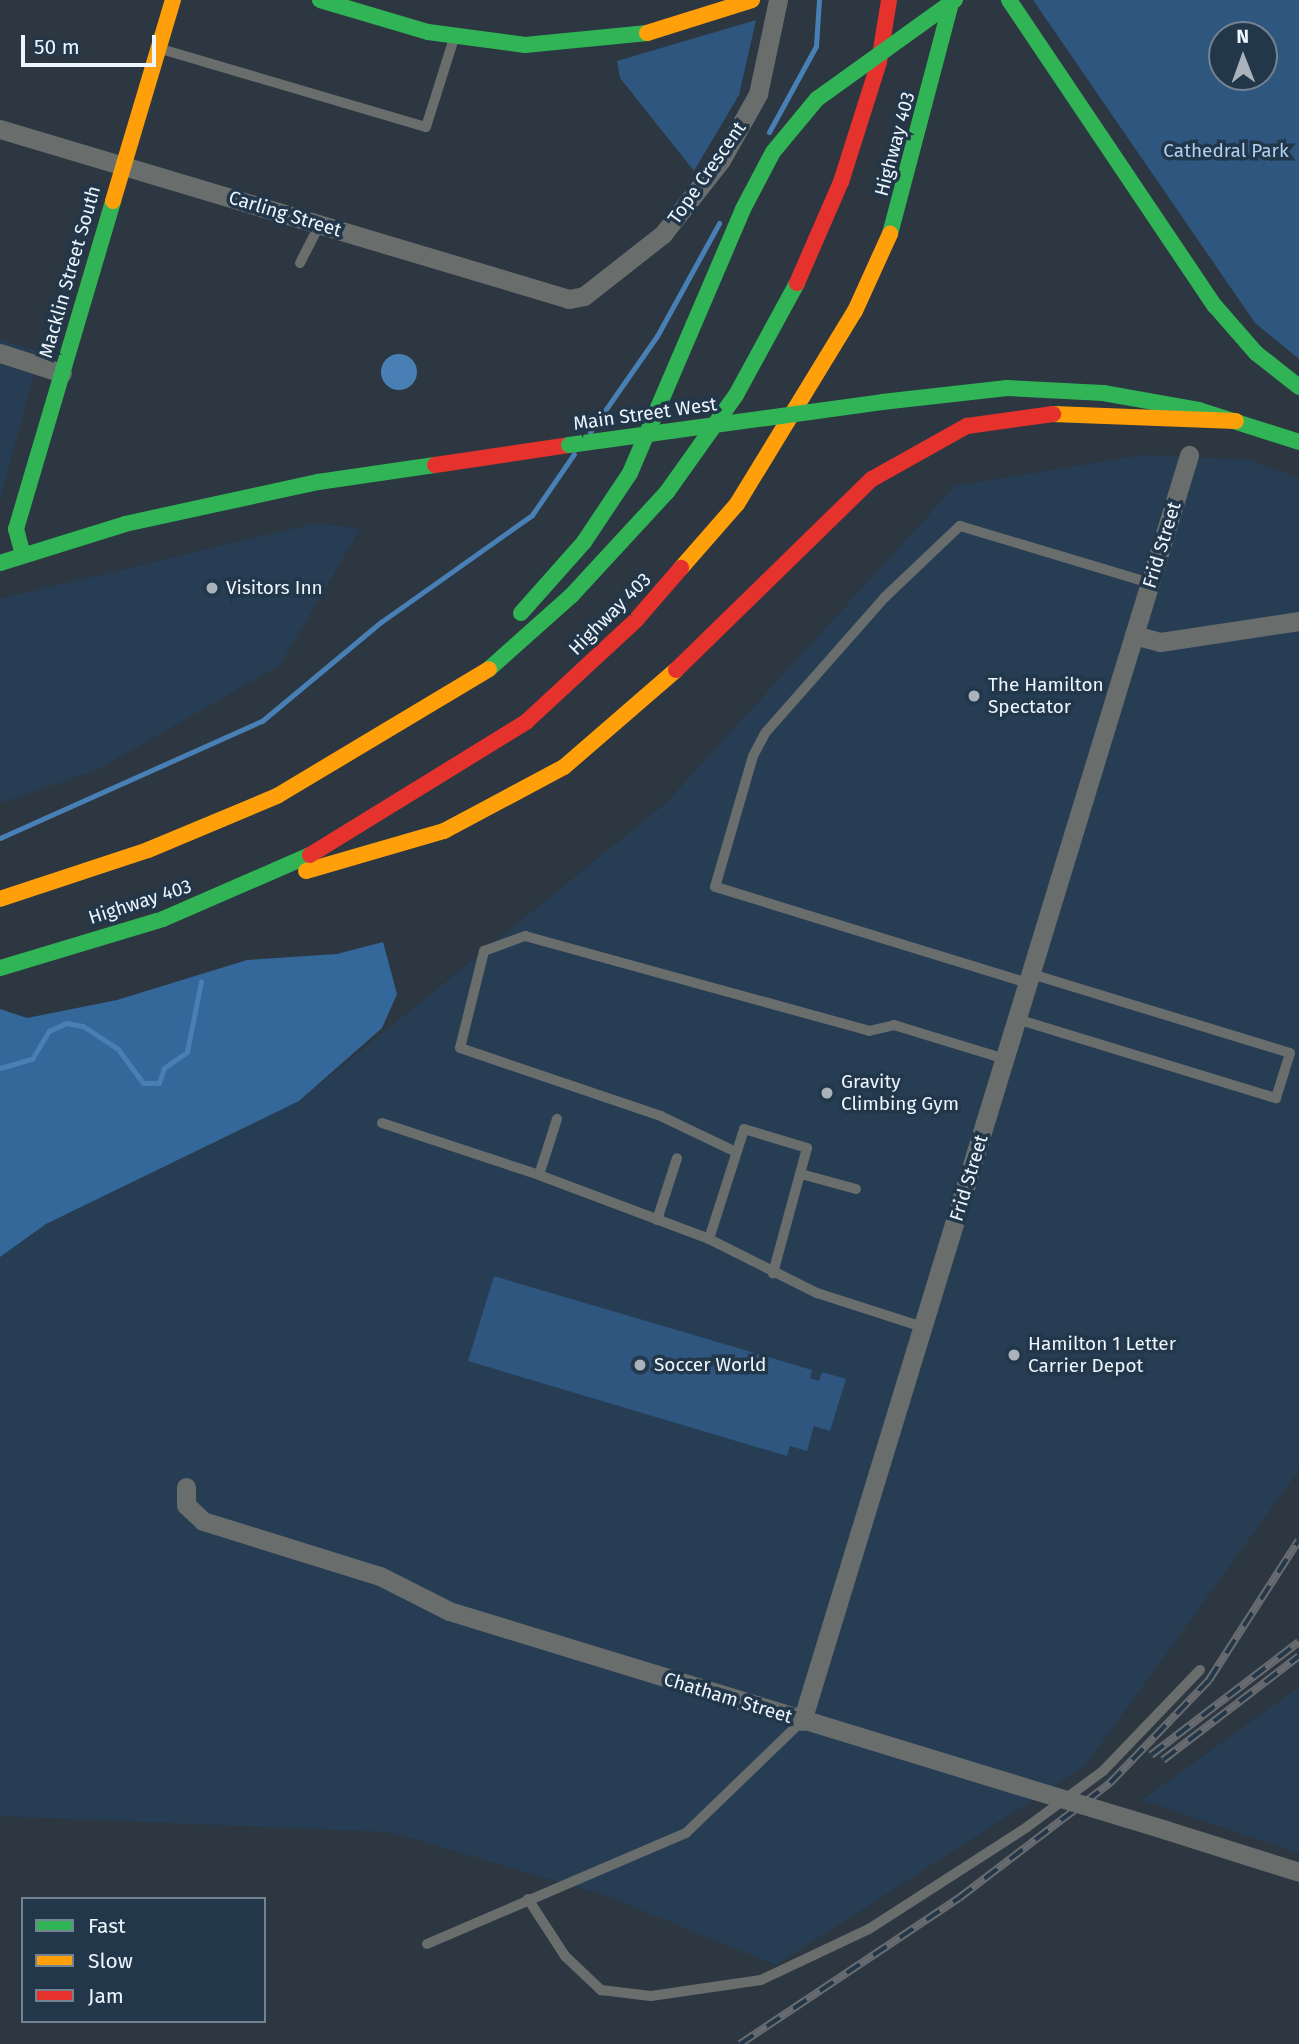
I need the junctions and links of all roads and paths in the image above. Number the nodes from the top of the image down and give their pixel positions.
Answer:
1 (173, 0) edge
2 (320, 0) edge
3 (752, 0) edge
4 (778, 0) edge
5 (889, 0) edge
6 (954, 0) edge
7 (1009, 0) edge
8 (454, 38) junction
9 (159, 48) junction
10 (0, 128) edge
11 (123, 165) junction
12 (320, 224) junction
13 (300, 263) dead end
14 (569, 299) joint
15 (0, 353) edge
16 (62, 373) junction
17 (1299, 387) edge
18 (1236, 421) junction
19 (1299, 442) edge
20 (1189, 455) dead end
21 (23, 555) junction
22 (0, 563) edge
23 (1150, 583) junction
24 (1299, 621) edge
25 (506, 626) dead end
26 (1134, 635) junction
27 (466, 661) dead end
28 (390, 734) junction
29 (255, 884) junction
30 (0, 899) edge
31 (0, 968) edge
32 (1030, 978) junction
33 (1017, 1019) junction
34 (1005, 1059) junction
35 (557, 1118) dead end
36 (382, 1123) dead end
37 (736, 1152) junction
38 (677, 1158) dead end
39 (801, 1174) junction
40 (539, 1175) junction
41 (856, 1189) dead end
42 (657, 1220) junction
43 (709, 1239) junction
44 (773, 1273) junction
45 (923, 1326) junction
46 (186, 1487) dead end
47 (1200, 1670) dead end
48 (802, 1721) junction
49 (1299, 1872) edge
50 (528, 1899) junction
51 (427, 1944) dead end

1 - 9 main road, Macklin Street South
2 - 8 main road
3 - 8 main road
4 - 14 street, Tope Crescent
5 - 28 main road, Highway 403
6 - 25 main road, bridge
6 - 29 main road, Highway 403
7 - 17 main road
8 - 9 lane
9 - 11 main road, Macklin Street South
10 - 11 street, Carling Street
11 - 12 street, Carling Street
11 - 16 main road, Macklin Street South
12 - 13 lane
12 - 14 street, Carling Street
15 - 16 street
16 - 21 main road, Macklin Street South
18 - 19 main road, Main Street West
18 - 21 main road, Main Street West, bridge
18 - 29 main road
20 - 23 street, Frid Street
21 - 22 main road, Main Street West
23 - 26 street, Frid Street
23 - 32 lane
24 - 26 street
26 - 32 street, Frid Street
27 - 28 main road
28 - 30 main road, Highway 403
29 - 31 main road, Highway 403
32 - 33 street, Frid Street
32 - 33 lane
33 - 34 street, Frid Street
34 - 37 lane
34 - 45 street, Frid Street
35 - 40 lane
36 - 40 lane
37 - 39 lane
37 - 43 lane
38 - 42 lane
39 - 41 lane
39 - 44 lane
40 - 42 lane
42 - 43 lane
43 - 44 lane
44 - 45 lane
45 - 48 street, Frid Street
46 - 48 street, Chatham Street
47 - 50 lane
48 - 49 street, Chatham Street, bridge
48 - 50 lane
50 - 51 lane

